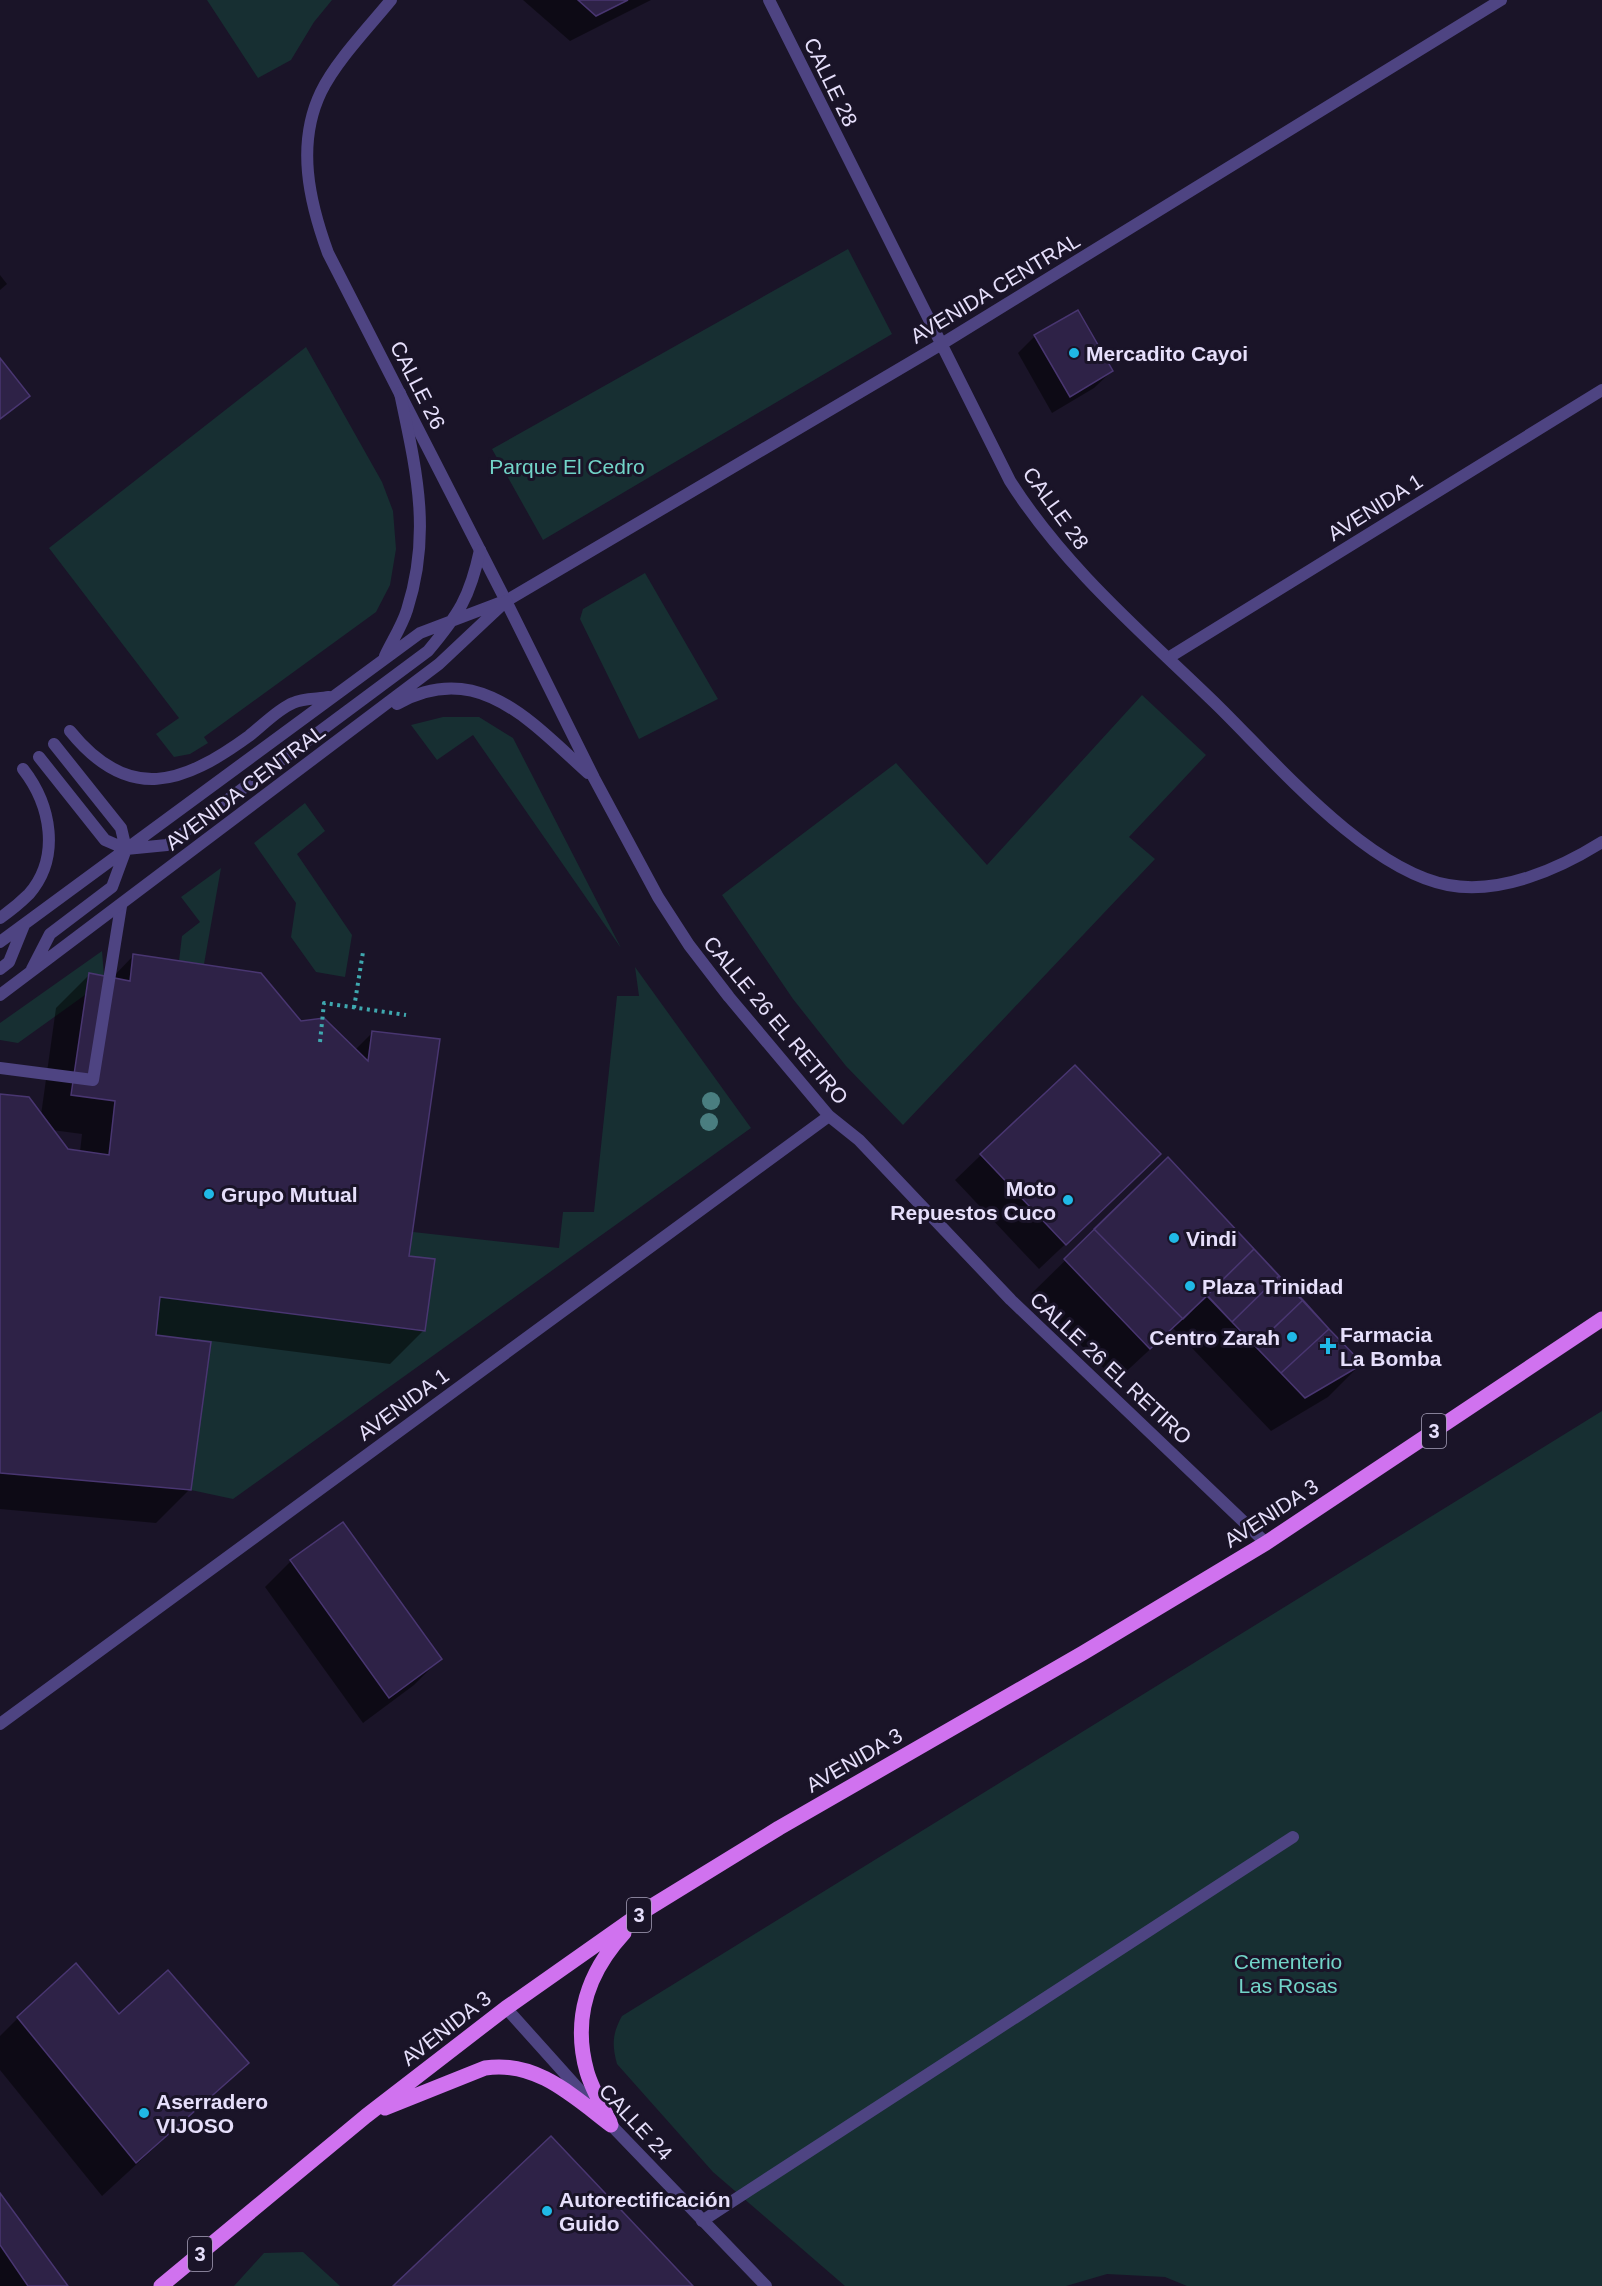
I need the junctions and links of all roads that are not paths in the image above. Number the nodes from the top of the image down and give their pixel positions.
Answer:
1 (391, 0) edge
2 (1501, 0) edge
3 (774, 2) edge
4 (940, 345) junction
5 (1602, 390) edge
6 (400, 393) junction
7 (480, 550) junction
8 (506, 601) junction
9 (454, 620) junction
10 (1168, 658) junction
11 (383, 659) junction
12 (333, 696) junction
13 (359, 726) junction
14 (70, 731) dead end
15 (54, 744) dead end
16 (39, 757) dead end
17 (23, 769) dead end
18 (594, 778) junction
19 (1602, 842) edge
20 (126, 849) junction
21 (121, 906) junction
22 (0, 918) edge
23 (24, 924) junction
24 (0, 942) edge
25 (0, 969) edge
26 (30, 973) junction
27 (0, 995) edge
28 (0, 1068) edge
29 (829, 1116) junction
30 (1602, 1319) edge
31 (1266, 1542) junction
32 (0, 1724) edge
33 (1293, 1837) dead end
34 (644, 1911) junction
35 (506, 2008) junction
36 (366, 2116) junction
37 (611, 2125) junction
38 (702, 2221) junction
39 (161, 2286) edge
40 (766, 2286) edge

1 - 6 street, CALLE 26
2 - 4 street, AVENIDA CENTRAL
3 - 4 street, CALLE 28
4 - 8 street, AVENIDA CENTRAL
4 - 10 street, CALLE 28
5 - 10 street, AVENIDA 1
6 - 7 street, CALLE 26
6 - 11 street
7 - 8 street, CALLE 26
7 - 9 street
8 - 9 street, AVENIDA CENTRAL
8 - 13 street, AVENIDA CENTRAL
8 - 18 street, CALLE 26 EL RETIRO
9 - 11 street, AVENIDA CENTRAL
9 - 20 street
10 - 19 street, CALLE 28
11 - 12 street, AVENIDA CENTRAL
12 - 14 street
12 - 20 street, AVENIDA CENTRAL
13 - 18 street
13 - 21 street, AVENIDA CENTRAL
15 - 20 street
16 - 20 street
17 - 22 street
18 - 29 street, CALLE 26 EL RETIRO
20 - 23 street, AVENIDA CENTRAL
20 - 26 street
21 - 26 street, AVENIDA CENTRAL
21 - 28 street
23 - 24 street, AVENIDA CENTRAL
23 - 25 street
26 - 27 street, AVENIDA CENTRAL
29 - 31 street, CALLE 26 EL RETIRO
29 - 32 street, AVENIDA 1
30 - 31 main road, AVENIDA 3 / 3
31 - 34 main road, AVENIDA 3 / 3
33 - 38 street
34 - 35 main road, AVENIDA 3 / 3
34 - 37 main road
35 - 36 main road, AVENIDA 3 / 3
35 - 37 street, CALLE 24
36 - 37 main road
36 - 39 main road, AVENIDA 3 / 3
37 - 38 street, CALLE 24
38 - 40 street, CALLE 24

